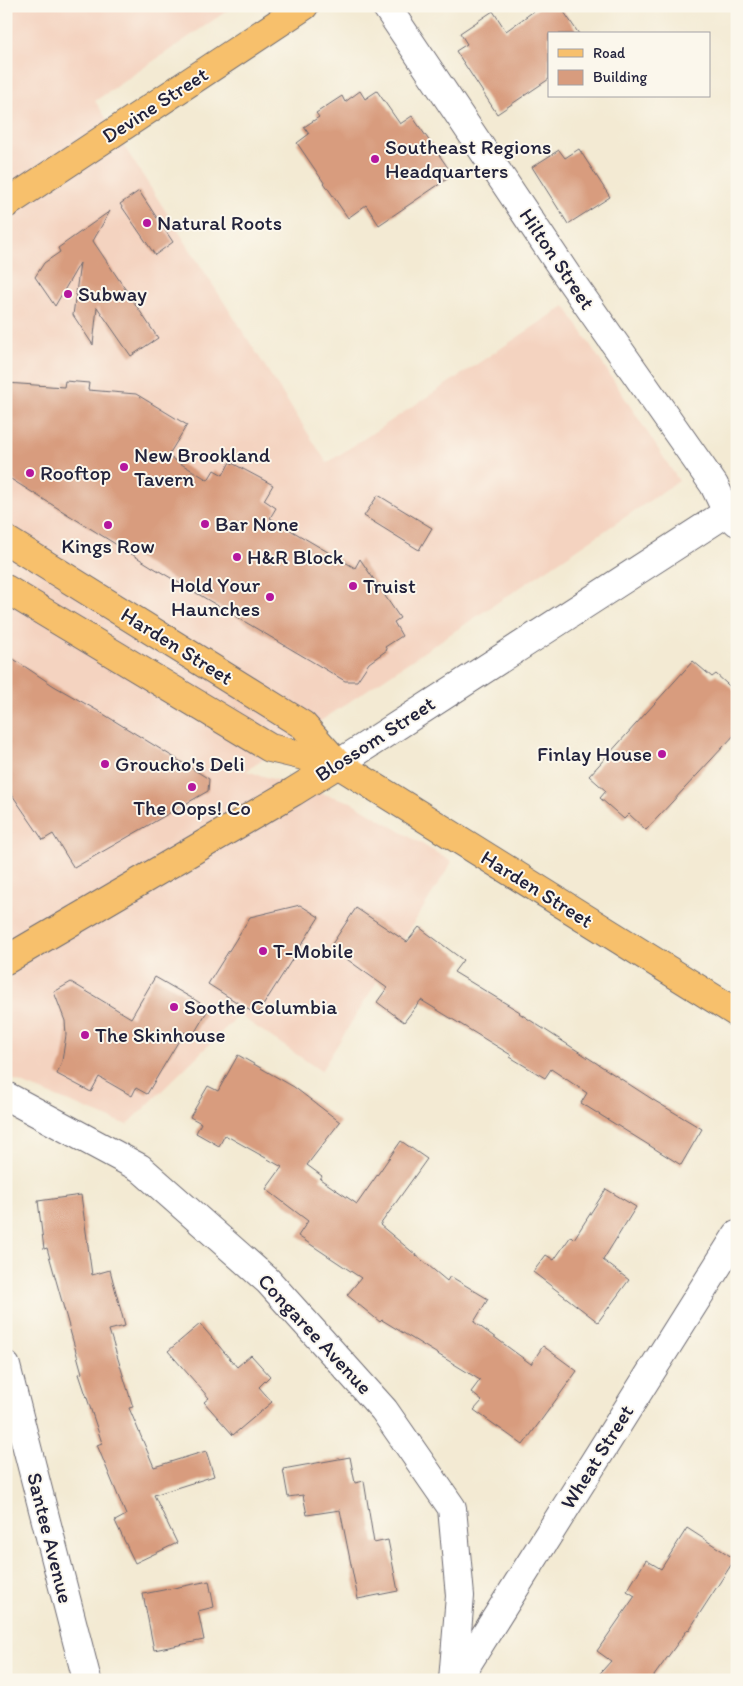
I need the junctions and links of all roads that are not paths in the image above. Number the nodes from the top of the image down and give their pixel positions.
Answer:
1 (304, 6) edge
2 (386, 6) edge
3 (6, 204) edge
4 (734, 513) edge
5 (6, 540) edge
6 (6, 589) edge
7 (338, 764) junction
8 (6, 960) edge
9 (737, 1014) edge
10 (6, 1096) edge
11 (737, 1235) edge
12 (6, 1366) edge
13 (87, 1680) edge
14 (455, 1680) edge

1 - 3 main road, Devine Street
2 - 4 street, Hilton Street
4 - 7 street, Blossom Street
5 - 7 main road, Harden Street
6 - 7 main road, Harden Street
7 - 8 main road, Blossom Street
7 - 9 main road, Harden Street
10 - 14 street, Congaree Avenue
11 - 14 street, Wheat Street
12 - 13 street, Santee Avenue

